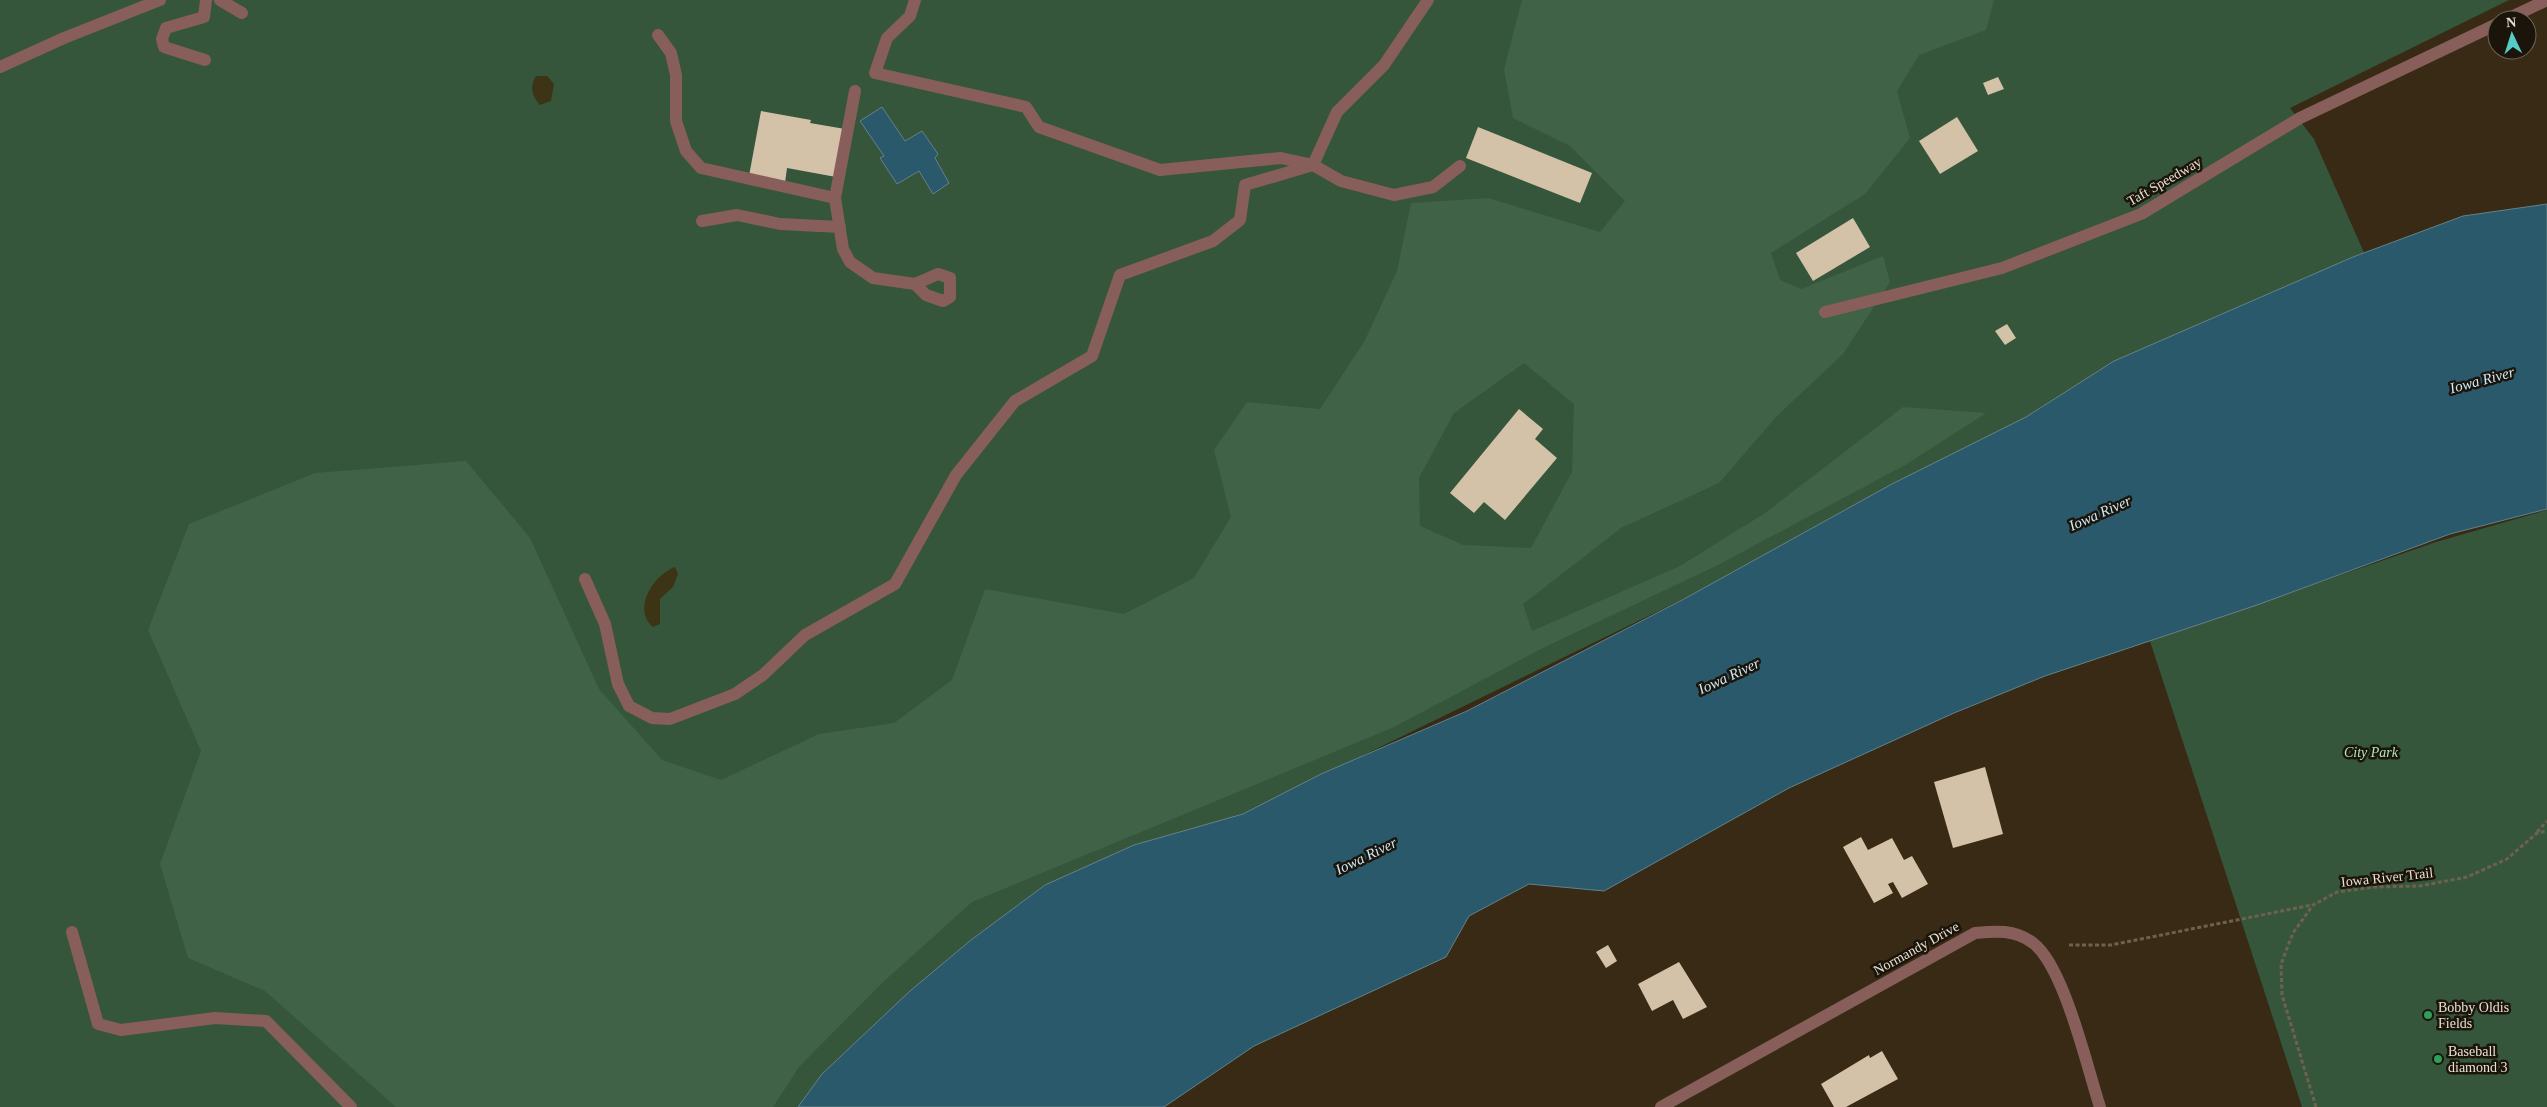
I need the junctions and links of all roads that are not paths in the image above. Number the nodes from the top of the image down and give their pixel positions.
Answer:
1 (160, 0) edge
2 (206, 0) edge
3 (220, 0) edge
4 (915, 0) edge
5 (1428, 0) edge
6 (2547, 0) edge
7 (2526, 10) edge
8 (242, 13) dead end
9 (2487, 29) edge
10 (658, 35) dead end
11 (205, 60) dead end
12 (0, 66) edge
13 (854, 91) dead end
14 (1313, 164) junction
15 (1460, 166) dead end
16 (835, 198) junction
17 (702, 221) dead end
18 (840, 227) junction
19 (915, 284) dead end
20 (1825, 312) dead end
21 (585, 579) dead end
22 (72, 932) dead end
23 (351, 1107) edge
24 (1662, 1107) edge
25 (2100, 1107) edge

1 - 12 street
2 - 11 street
3 - 8 street
4 - 14 street
5 - 14 street
6 - 7 street
9 - 20 street, Taft Speedway
10 - 16 street
13 - 16 street
14 - 15 street
14 - 21 street
16 - 18 street
17 - 18 street
18 - 19 street
22 - 23 street
24 - 25 street, Normandy Drive

